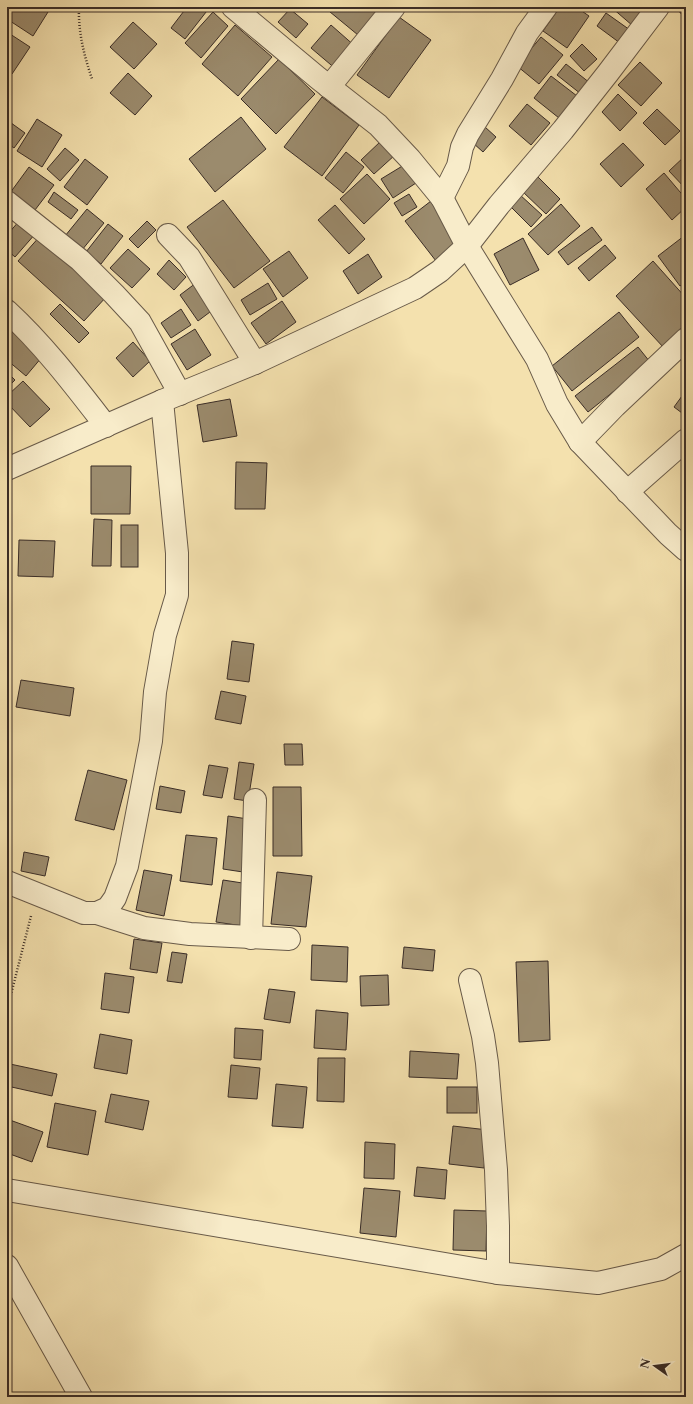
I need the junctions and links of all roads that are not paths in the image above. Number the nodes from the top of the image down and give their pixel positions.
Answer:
1 (233, 7) edge
2 (394, 7) edge
3 (546, 7) edge
4 (658, 7) edge
5 (256, 14) edge
6 (329, 87) junction
7 (442, 198) junction
8 (7, 202) edge
9 (168, 235) dead end
10 (467, 246) junction
11 (7, 311) edge
12 (686, 339) edge
13 (255, 363) junction
14 (171, 398) junction
15 (106, 426) junction
16 (686, 440) edge
17 (580, 442) junction
18 (7, 469) edge
19 (627, 492) junction
20 (686, 550) edge
21 (254, 800) dead end
22 (7, 882) edge
23 (97, 912) junction
24 (251, 938) junction
25 (289, 939) dead end
26 (470, 980) dead end
27 (7, 1190) edge
28 (684, 1258) edge
29 (7, 1266) edge
30 (498, 1273) junction
31 (81, 1397) edge

1 - 5 street
2 - 6 street
3 - 7 street
4 - 10 street
5 - 6 street
6 - 7 street
7 - 10 street
8 - 14 street
9 - 13 street
10 - 13 street
10 - 17 street
11 - 15 street
12 - 17 street
13 - 14 street
14 - 15 street
14 - 23 street
15 - 18 street
16 - 19 street
17 - 19 street
19 - 20 street
21 - 24 street
22 - 23 street
23 - 24 street
24 - 25 street
26 - 30 street
27 - 30 street
28 - 30 street
29 - 31 street

